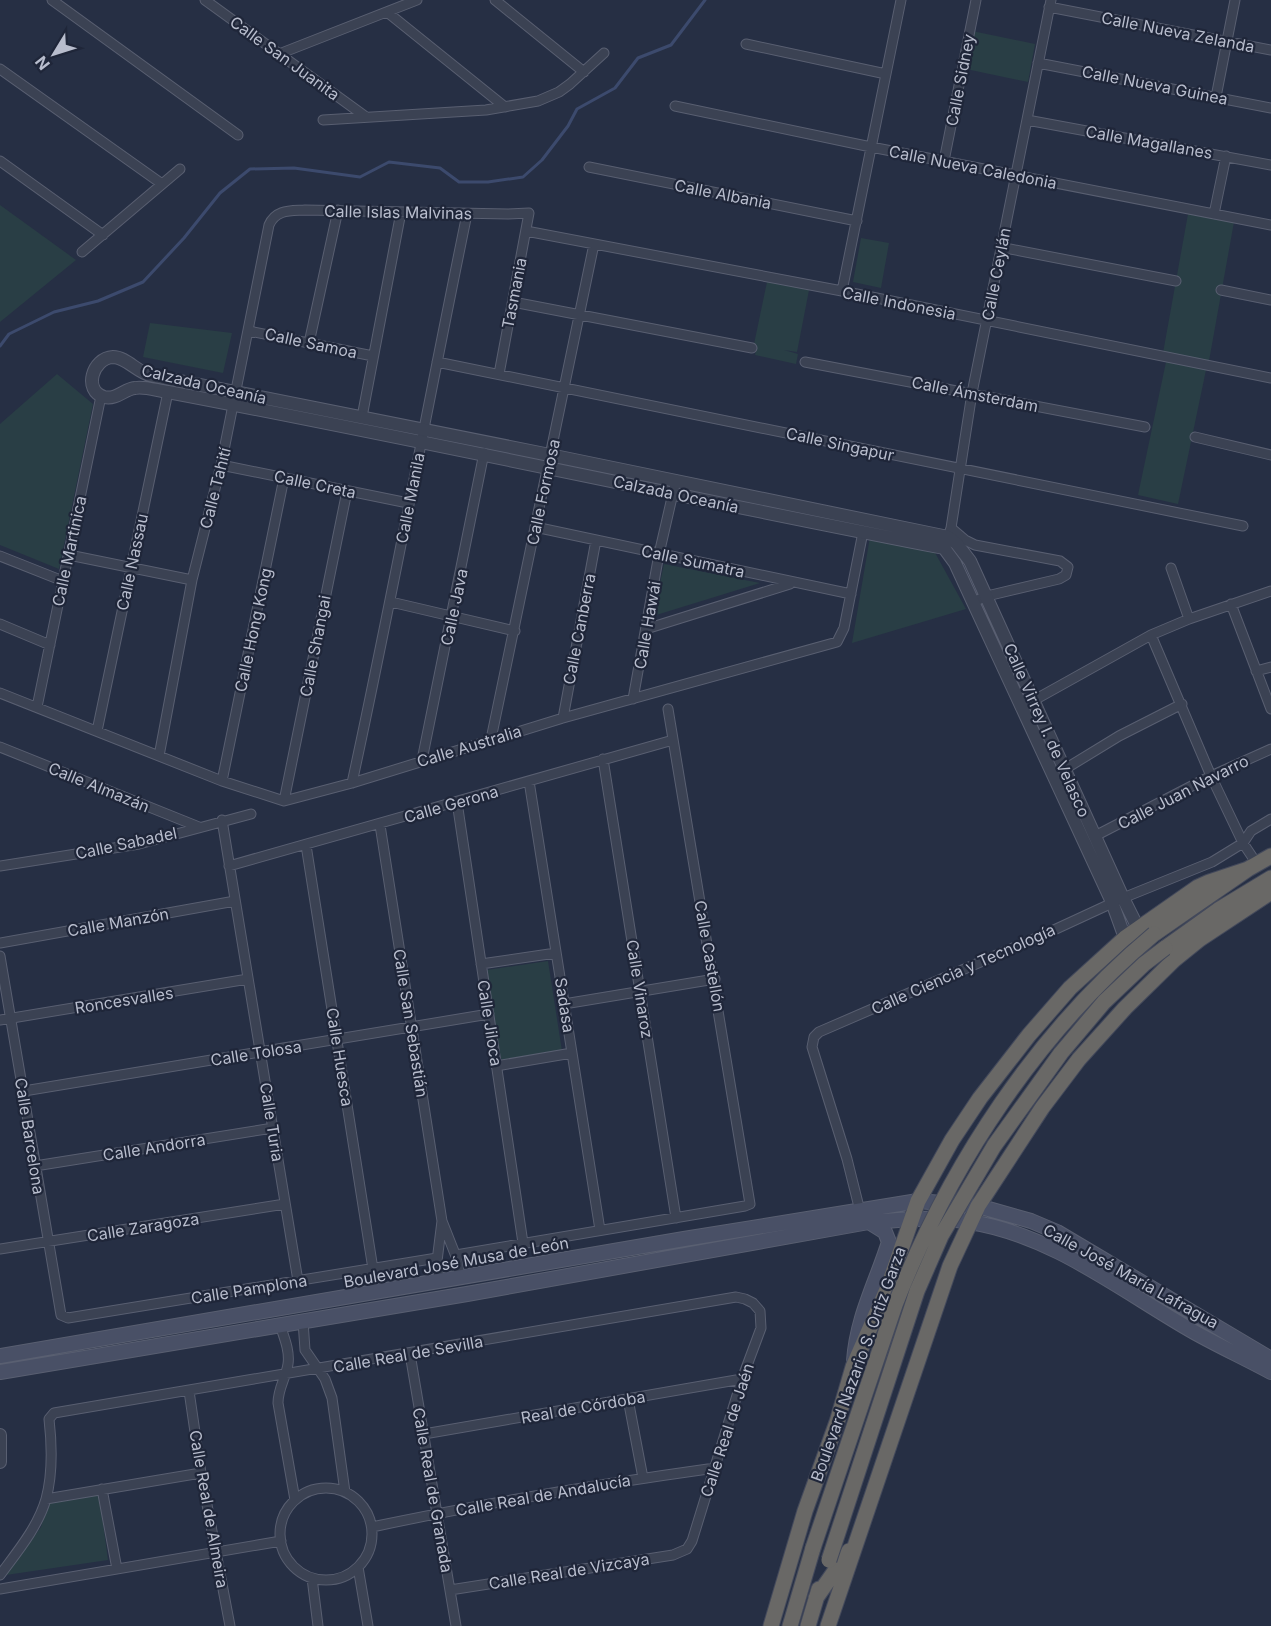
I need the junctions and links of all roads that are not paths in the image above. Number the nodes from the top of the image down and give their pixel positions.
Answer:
1 (52, 0) edge
2 (206, 0) edge
3 (417, 0) edge
4 (495, 0) edge
5 (900, 0) edge
6 (976, 0) edge
7 (1235, 0) edge
8 (1050, 3) edge
9 (387, 12) junction
10 (1227, 41) junction
11 (746, 44) dead end
12 (1271, 50) edge
13 (604, 53) dead end
14 (279, 54) junction
15 (1038, 63) junction
16 (0, 69) edge
17 (584, 72) junction
18 (886, 74) junction
19 (1216, 97) junction
20 (675, 106) dead end
21 (505, 107) junction
22 (1271, 108) edge
23 (366, 117) junction
24 (323, 120) dead end
25 (1028, 120) junction
26 (238, 135) dead end
27 (872, 147) junction
28 (1226, 156) junction
29 (0, 161) edge
30 (944, 161) junction
31 (1271, 165) edge
32 (589, 167) dead end
33 (180, 169) dead end
34 (1016, 176) junction
35 (162, 184) junction
36 (339, 210) junction
37 (401, 212) junction
38 (529, 213) joint
39 (467, 214) junction
40 (1214, 214) junction
41 (271, 220) joint
42 (857, 221) junction
43 (1271, 225) edge
44 (526, 231) junction
45 (103, 235) junction
46 (594, 244) junction
47 (1000, 247) junction
48 (82, 252) dead end
49 (1176, 281) dead end
50 (1221, 290) dead end
51 (842, 291) junction
52 (1271, 300) edge
53 (513, 302) junction
54 (580, 315) junction
55 (988, 321) junction
56 (249, 330) junction
57 (309, 343) junction
58 (752, 348) dead end
59 (373, 356) junction
60 (437, 362) junction
61 (806, 363) dead end
62 (499, 374) junction
63 (1271, 378) edge
64 (565, 387) junction
65 (168, 392) junction
66 (972, 393) junction
67 (102, 396) junction
68 (235, 398) junction
69 (362, 417) junction
70 (1145, 427) dead end
71 (422, 436) junction
72 (1195, 437) dead end
73 (484, 453) junction
74 (1271, 454) edge
75 (550, 461) junction
76 (221, 465) junction
77 (960, 468) junction
78 (284, 478) junction
79 (676, 480) junction
80 (346, 491) junction
81 (673, 494) junction
82 (408, 503) junction
83 (1243, 526) dead end
84 (535, 527) junction
85 (862, 532) junction
86 (948, 538) junction
87 (596, 540) junction
88 (659, 554) junction
89 (69, 555) junction
90 (0, 556) edge
91 (131, 567) junction
92 (1171, 568) dead end
93 (192, 580) junction
94 (63, 581) junction
95 (793, 583) junction
96 (1271, 591) edge
97 (851, 594) junction
98 (987, 596) junction
99 (391, 602) junction
100 (973, 602) junction
101 (1231, 604) junction
102 (452, 618) junction
103 (1189, 619) junction
104 (0, 624) edge
105 (646, 628) junction
106 (514, 631) junction
107 (1151, 635) junction
108 (50, 645) junction
109 (1271, 667) edge
110 (1256, 671) junction
111 (0, 693) edge
112 (633, 699) junction
113 (1034, 700) junction
114 (1182, 704) junction
115 (38, 707) junction
116 (1022, 707) junction
117 (668, 709) dead end
118 (1271, 709) edge
119 (563, 718) junction
120 (97, 731) junction
121 (491, 739) junction
122 (673, 740) junction
123 (0, 747) edge
124 (1271, 749) edge
125 (159, 756) junction
126 (603, 759) junction
127 (422, 760) junction
128 (1065, 769) junction
129 (1211, 776) junction
130 (222, 781) junction
131 (529, 781) junction
132 (351, 783) junction
133 (284, 801) junction
134 (457, 802) junction
135 (251, 814) dead end
136 (1271, 819) edge
137 (222, 820) junction
138 (380, 825) junction
139 (199, 827) junction
140 (1095, 836) junction
141 (1243, 843) junction
142 (306, 845) junction
143 (1259, 863) edge
144 (0, 866) edge
145 (230, 867) junction
146 (1271, 882) edge
147 (235, 900) junction
148 (1118, 900) junction
149 (1138, 928) junction
150 (1125, 938) junction
151 (0, 943) edge
152 (556, 953) junction
153 (0, 956) edge
154 (481, 964) junction
155 (248, 979) junction
156 (715, 980) junction
157 (640, 991) junction
158 (564, 1004) junction
159 (489, 1014) junction
160 (11, 1018) junction
161 (0, 1020) edge
162 (412, 1027) junction
163 (337, 1040) junction
164 (260, 1052) junction
165 (572, 1053) junction
166 (496, 1066) junction
167 (24, 1091) junction
168 (273, 1128) junction
169 (952, 1140) junction
170 (35, 1166) junction
171 (994, 1183) junction
172 (918, 1201) junction
173 (285, 1204) junction
174 (978, 1206) junction
175 (860, 1211) junction
176 (676, 1218) junction
177 (911, 1220) junction
178 (442, 1221) junction
179 (969, 1221) junction
180 (869, 1222) junction
181 (600, 1230) junction
182 (47, 1242) junction
183 (523, 1243) junction
184 (1082, 1246) junction
185 (0, 1249) edge
186 (456, 1255) junction
187 (437, 1258) junction
188 (897, 1262) junction
189 (950, 1266) junction
190 (373, 1269) junction
191 (1105, 1277) junction
192 (460, 1278) junction
193 (298, 1281) junction
194 (439, 1282) junction
195 (406, 1304) junction
196 (760, 1311) joint
197 (61, 1315) joint
198 (303, 1321) junction
199 (280, 1325) junction
200 (179, 1326) junction
201 (182, 1341) junction
202 (410, 1354) junction
203 (0, 1356) edge
204 (1271, 1359) edge
205 (853, 1368) junction
206 (319, 1369) junction
207 (1271, 1371) edge
208 (0, 1372) edge
209 (286, 1373) junction
210 (742, 1379) junction
211 (189, 1391) junction
212 (628, 1399) junction
213 (424, 1434) junction
214 (0, 1435) edge
215 (0, 1462) edge
216 (716, 1468) junction
217 (201, 1473) junction
218 (643, 1478) junction
219 (102, 1489) junction
220 (345, 1492) junction
221 (46, 1499) junction
222 (295, 1500) junction
223 (436, 1513) junction
224 (372, 1527) junction
225 (859, 1536) junction
226 (281, 1542) junction
227 (687, 1549) joint
228 (216, 1552) junction
229 (811, 1554) junction
230 (358, 1567) junction
231 (117, 1569) junction
232 (0, 1575) edge
233 (312, 1578) junction
234 (0, 1588) edge
235 (450, 1590) junction
236 (781, 1596) junction
237 (816, 1598) junction
238 (791, 1624) edge
239 (230, 1626) edge
240 (318, 1626) edge
241 (368, 1626) edge
242 (456, 1626) edge
243 (771, 1626) edge
244 (808, 1626) edge
245 (828, 1626) edge

1 - 26 street
2 - 14 street, Calle San Juanita
3 - 9 street
4 - 17 street
5 - 18 street
6 - 30 street, Calle Sidney
7 - 10 street
8 - 10 street, Calle Nueva Zelanda
8 - 15 street, Calle Ceylán
9 - 14 street
9 - 21 street
10 - 12 street, Calle Nueva Zelanda
10 - 19 street
11 - 18 street
13 - 17 street
14 - 23 street, Calle San Juanita
15 - 19 street, Calle Nueva Guinea
15 - 25 street, Calle Ceylán
16 - 35 street
17 - 21 street
18 - 27 street
19 - 22 street, Calle Nueva Guinea
20 - 27 street, Calle Nueva Caledonia
21 - 23 street
23 - 24 street
25 - 28 street, Calle Magallanes
25 - 34 street, Calle Ceylán
27 - 30 street, Calle Nueva Caledonia
27 - 42 street
28 - 31 street, Calle Magallanes
28 - 40 street
29 - 45 street
30 - 34 street, Calle Nueva Caledonia
32 - 42 street, Calle Albania
33 - 35 street
34 - 40 street, Calle Nueva Caledonia
34 - 47 street, Calle Ceylán
35 - 45 street
36 - 37 street, Calle Islas Malvinas
36 - 41 street, Calle Islas Malvinas
36 - 57 street
37 - 39 street, Calle Islas Malvinas
37 - 59 street
38 - 39 street, Calle Islas Malvinas
38 - 44 street, Tasmania
39 - 60 street, Calle Manila
40 - 43 street, Calle Nueva Caledonia
41 - 56 street, Calle Tahití
42 - 51 street
44 - 46 street, Calle Indonesia
44 - 53 street, Tasmania
45 - 48 street
46 - 51 street, Calle Indonesia
46 - 54 street, Calle Formosa
47 - 49 street
47 - 55 street, Calle Ceylán
50 - 52 street
51 - 55 street, Calle Indonesia
53 - 54 street
53 - 62 street, Tasmania
54 - 58 street
54 - 64 street, Calle Formosa
55 - 63 street, Calle Indonesia
55 - 66 street, Calle Ceylán
56 - 57 street, Calle Samoa
56 - 68 street, Calle Tahití
57 - 59 street, Calle Samoa
59 - 69 street
60 - 62 street, Calle Singapur
60 - 71 street, Calle Manila
61 - 66 street, Calle Ámsterdam
62 - 64 street, Calle Singapur
64 - 75 street, Calle Formosa
64 - 77 street, Calle Singapur
65 - 67 street, Calzada Oceanía
65 - 68 street, Calzada Oceanía
65 - 91 street, Calle Nassau
66 - 70 street, Calle Ámsterdam
66 - 77 street, Calle Ceylán
67 - 68 street, Calzada Oceanía
67 - 89 street, Calle Martinica
68 - 69 street, Calzada Oceanía
68 - 71 street, Calzada Oceanía
68 - 76 street, Calle Tahití
69 - 71 street, Calzada Oceanía
71 - 73 street, Calzada Oceanía
71 - 75 street, Calzada Oceanía
71 - 82 street, Calle Manila
72 - 74 street
73 - 75 street, Calzada Oceanía
73 - 102 street, Calle Java
75 - 79 street, Calzada Oceanía
75 - 81 street, Calzada Oceanía
75 - 84 street, Calle Formosa
76 - 78 street, Calle Creta
76 - 93 street, Calle Tahití
77 - 83 street, Calle Singapur
77 - 86 street, Calle Ceylán
78 - 80 street, Calle Creta
78 - 130 street, Calle Hong Kong
79 - 81 street, Calle Hawái
79 - 86 street, Calzada Oceanía
80 - 82 street, Calle Creta
80 - 133 street, Calle Shangai
81 - 85 street, Calzada Oceanía
81 - 88 street, Calle Hawái
82 - 99 street, Calle Manila
84 - 87 street, Calle Sumatra
84 - 106 street, Calle Formosa
85 - 86 street, Calzada Oceanía
85 - 97 street, Calle Australia
86 - 98 street, Calle Virrey I. de Velasco
86 - 98 street, Calzada Oceanía
86 - 100 street, Calle Virrey I. de Velasco
87 - 88 street, Calle Sumatra
87 - 119 street, Calle Canberra
88 - 95 street, Calle Sumatra
88 - 105 street, Calle Hawái
89 - 91 street
89 - 94 street, Calle Martinica
90 - 94 street
91 - 93 street
91 - 120 street, Calle Nassau
92 - 103 street
93 - 125 street, Calle Tahití
94 - 108 street, Calle Martinica
95 - 97 street, Calle Sumatra
95 - 105 street
96 - 101 street
97 - 112 street, Calle Australia
98 - 100 street
98 - 113 street, Calle Virrey I. de Velasco
99 - 102 street
99 - 132 street, Calle Manila
100 - 116 street, Calle Virrey I. de Velasco
101 - 103 street
101 - 110 street
102 - 106 street
102 - 127 street, Calle Java
103 - 107 street
104 - 108 street
105 - 112 street, Calle Hawái
106 - 121 street, Calle Formosa
107 - 113 street
107 - 114 street
108 - 115 street, Calle Martinica
109 - 110 street
110 - 118 street
111 - 115 street
112 - 119 street, Calle Australia
113 - 116 street
113 - 128 street, Calle Virrey I. de Velasco
114 - 128 street
114 - 129 street
115 - 120 street
116 - 148 street, Calle Virrey I. de Velasco
117 - 122 street, Calle Castellón
119 - 121 street, Calle Australia
120 - 125 street
121 - 127 street, Calle Australia
122 - 126 street, Calle Gerona
122 - 156 street, Calle Castellón
123 - 139 street, Calle Almazán
124 - 129 street, Calle Juan Navarro
125 - 130 street
126 - 131 street, Calle Gerona
126 - 157 street, Calle Vinaroz
127 - 132 street, Calle Australia
128 - 140 street, Calle Virrey I. de Velasco
129 - 140 street, Calle Juan Navarro
129 - 141 street
130 - 133 street
131 - 134 street, Calle Gerona
131 - 152 street, Sadasa
132 - 133 street, Calle Australia
134 - 138 street, Calle Gerona
134 - 154 street, Calle Jiloca
135 - 137 street, Calle Sabadel
136 - 141 street, Calle Ciencia y Tecnología
137 - 139 street, Calle Sabadel
137 - 145 street, Calle Turia
138 - 142 street, Calle Gerona
138 - 162 street, Calle San Sebastián
139 - 144 street, Calle Sabadel
140 - 148 street, Calle Virrey I. de Velasco
141 - 143 street
141 - 148 street, Calle Ciencia y Tecnología
142 - 145 street, Calle Gerona
142 - 163 street, Calle Huesca
143 - 149 highway
143 - 229 highway, Boulevard Nazario S. Ortiz Garza, bridge
145 - 147 street, Calle Turia
146 - 171 highway
146 - 237 highway, Boulevard Nazario S. Ortiz Garza, bridge
147 - 151 street, Calle Manzón
147 - 155 street, Calle Turia
148 - 149 street, Calle Virrey I. de Velasco
148 - 150 street, Calle Virrey I. de Velasco
148 - 175 street, Calle Ciencia y Tecnología
149 - 150 highway
150 - 169 highway
152 - 154 street
152 - 158 street, Sadasa
153 - 160 street, Calle Barcelona
154 - 159 street, Calle Jiloca
155 - 160 street, Roncesvalles
155 - 164 street, Calle Turia
156 - 157 street
156 - 176 street, Calle Castellón
157 - 158 street
157 - 176 street, Calle Vinaroz
158 - 165 street, Sadasa
159 - 162 street, Calle Tolosa
159 - 166 street, Calle Jiloca
160 - 161 street, Roncesvalles
160 - 167 street, Calle Barcelona
162 - 163 street, Calle Tolosa
162 - 178 street, Calle San Sebastián
163 - 164 street, Calle Tolosa
163 - 190 street, Calle Huesca
164 - 167 street, Calle Tolosa
164 - 168 street, Calle Turia
165 - 166 street
165 - 181 street, Sadasa
166 - 183 street, Calle Jiloca
167 - 170 street, Calle Barcelona
168 - 170 street, Calle Andorra
168 - 173 street, Calle Turia
169 - 171 highway
169 - 172 highway
170 - 182 street, Calle Barcelona
171 - 174 highway
172 - 174 main road, Calle José María Lafragua
172 - 175 main road, Boulevard José Musa de León
172 - 177 highway
173 - 182 street, Calle Zaragoza
173 - 193 street, Calle Turia
174 - 179 highway
174 - 184 main road, Calle José María Lafragua
175 - 192 main road, Boulevard José Musa de León
176 - 181 street
177 - 179 main road, Calle José María Lafragua
177 - 180 main road, Boulevard José Musa de León
177 - 188 highway
178 - 186 street, Calle San Sebastián
178 - 187 street, Calle San Sebastián
179 - 189 highway
179 - 191 main road, Calle José María Lafragua
180 - 195 main road, Boulevard José Musa de León
180 - 205 main road
181 - 183 street
182 - 185 street, Calle Zaragoza
182 - 197 street, Calle Barcelona
183 - 186 street
184 - 191 main road
184 - 204 main road, Calle José María Lafragua
186 - 192 street, Calle San Sebastián
187 - 190 street, Calle Pamplona
187 - 194 street, Calle San Sebastián
188 - 189 highway
188 - 205 highway
189 - 225 highway
190 - 193 street, Calle Pamplona
191 - 207 main road, Calle José María Lafragua
192 - 194 main road, Boulevard José Musa de León
192 - 195 main road
193 - 197 street, Calle Pamplona
194 - 200 main road, Boulevard José Musa de León
195 - 198 main road, Boulevard José Musa de León
196 - 202 street, Calle Real de Sevilla
196 - 210 street, Calle Real de Jaén
198 - 199 main road, Boulevard José Musa de León
198 - 206 street
199 - 201 main road, Boulevard José Musa de León
199 - 209 street
200 - 201 main road
200 - 203 main road, Boulevard José Musa de León
201 - 208 main road, Boulevard José Musa de León
202 - 206 street, Calle Real de Sevilla
202 - 213 street, Calle Real de Granada
205 - 236 highway
206 - 209 street, Calle Real de Sevilla
206 - 220 street
209 - 211 street, Calle Real de Sevilla
209 - 222 street
210 - 212 street, Real de Córdoba
210 - 216 street, Calle Real de Jaén
211 - 217 street, Calle Real de Almeira
211 - 221 street, Calle Real de Sevilla
212 - 213 street, Real de Córdoba
212 - 218 street
213 - 223 street, Calle Real de Granada
214 - 215 street
216 - 218 street, Calle Real de Andalucía
216 - 227 street, Calle Real de Jaén
217 - 219 street
217 - 228 street, Calle Real de Almeira
218 - 223 street, Calle Real de Andalucía
219 - 221 street
219 - 231 street
220 - 222 street
220 - 224 street
221 - 232 street
222 - 226 street
223 - 224 street, Calle Real de Andalucía
223 - 235 street, Calle Real de Granada
224 - 230 street
225 - 237 highway
225 - 245 highway
226 - 228 street
226 - 233 street
227 - 235 street, Calle Real de Vizcaya
228 - 231 street
228 - 239 street, Calle Real de Almeira
229 - 236 highway
229 - 238 highway, Boulevard Nazario S. Ortiz Garza
230 - 233 street
230 - 241 street
231 - 234 street
233 - 240 street
235 - 242 street, Calle Real de Granada
236 - 243 highway
237 - 244 highway, Boulevard Nazario S. Ortiz Garza

